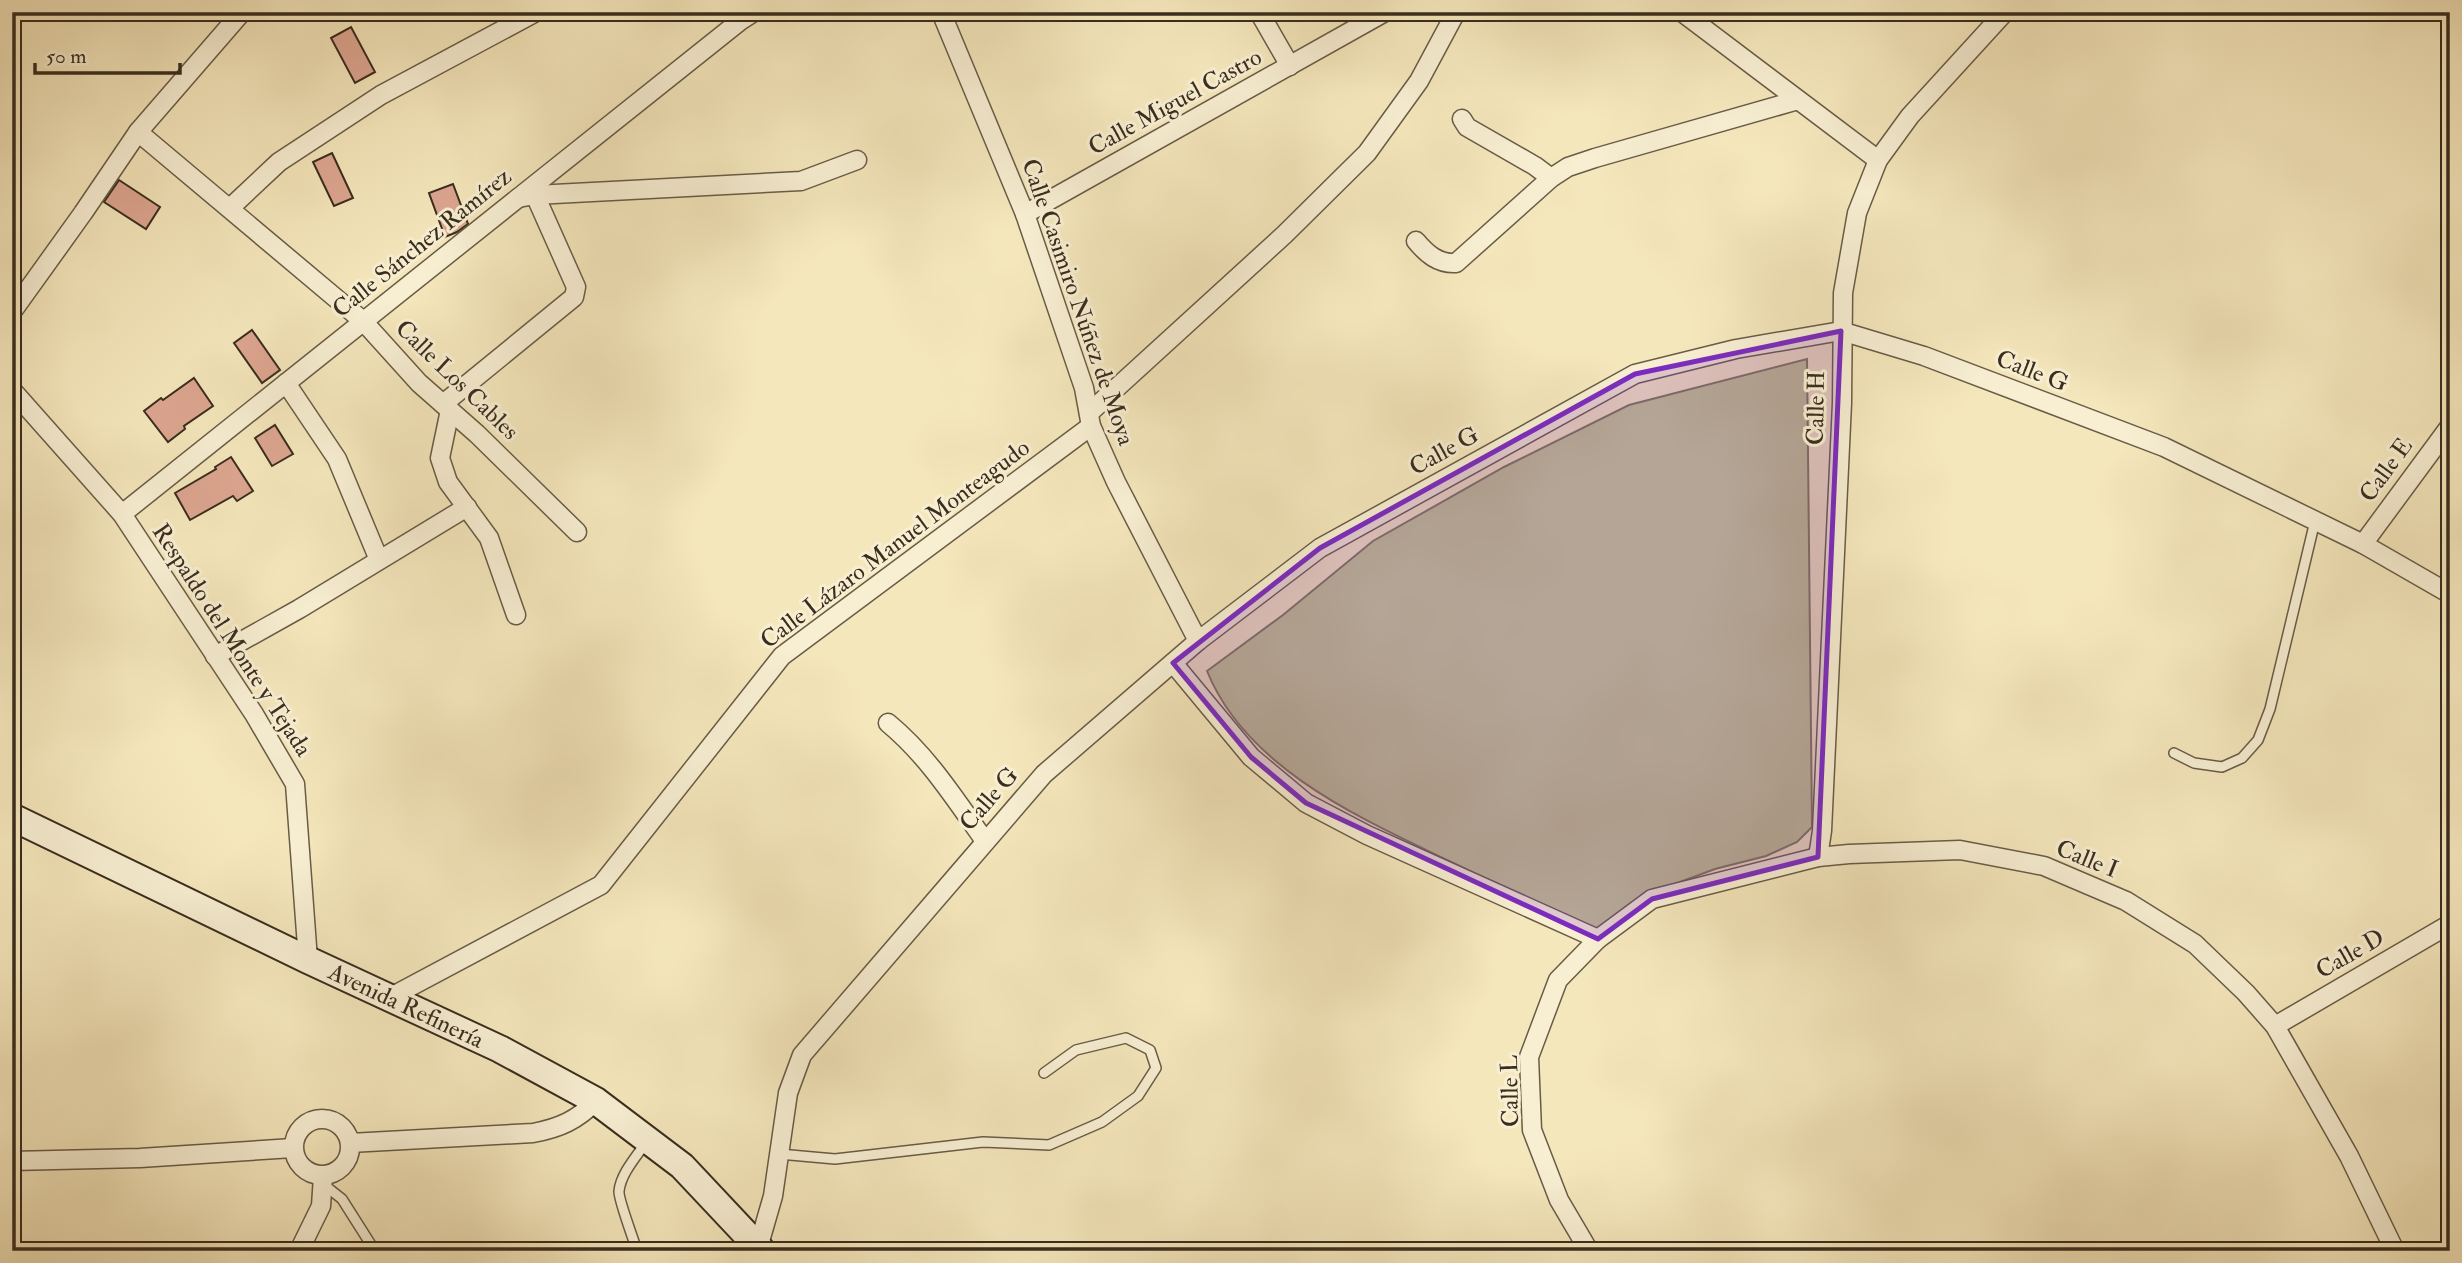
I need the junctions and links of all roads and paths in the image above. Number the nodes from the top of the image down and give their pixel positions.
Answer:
1 (242, 12) edge
2 (536, 12) edge
3 (754, 12) edge
4 (941, 12) edge
5 (1259, 12) edge
6 (1385, 12) edge
7 (1456, 12) edge
8 (1682, 12) edge
9 (2005, 12) edge
10 (504, 19) edge
11 (1290, 66) junction
12 (1798, 100) junction
13 (1462, 119) dead end
14 (138, 132) junction
15 (857, 160) dead end
16 (1878, 160) junction
17 (1551, 178) junction
18 (526, 196) junction
19 (230, 208) junction
20 (1026, 214) junction
21 (1416, 241) dead end
22 (12, 312) edge
23 (363, 321) junction
24 (1841, 331) junction
25 (286, 383) junction
26 (12, 390) edge
27 (447, 407) junction
28 (1090, 420) junction
29 (2450, 426) edge
30 (467, 507) junction
31 (122, 514) junction
32 (2315, 521) junction
33 (577, 532) dead end
34 (2362, 544) junction
35 (379, 560) junction
36 (2450, 594) edge
37 (516, 615) dead end
38 (1198, 641) junction
39 (215, 656) junction
40 (1173, 663) junction
41 (888, 723) dead end
42 (2174, 753) dead end
43 (12, 817) edge
44 (985, 841) junction
45 (1818, 857) junction
46 (2450, 924) edge
47 (1598, 939) junction
48 (308, 960) junction
49 (389, 998) junction
50 (2275, 1026) junction
51 (1044, 1073) dead end
52 (596, 1101) junction
53 (648, 1140) junction
54 (350, 1143) junction
55 (293, 1148) junction
56 (779, 1154) junction
57 (12, 1161) edge
58 (323, 1180) junction
59 (760, 1249) edge
60 (299, 1251) edge
61 (375, 1251) edge
62 (637, 1251) edge
63 (1589, 1251) edge
64 (2395, 1251) edge

1 - 14 street
2 - 10 street
3 - 18 street, Calle Sánchez Ramírez
4 - 20 street, Calle Casimiro Núñez de Moya
5 - 11 street
6 - 11 street, Calle Miguel Castro
7 - 28 street, Calle Lázaro Manuel Monteagudo
8 - 12 street
9 - 16 street, Calle H
10 - 19 street
11 - 20 street, Calle Miguel Castro
12 - 16 street
12 - 17 street
13 - 17 street
14 - 19 street, Calle Los Cables
14 - 22 street
15 - 18 street
16 - 24 street, Calle H
17 - 21 street
18 - 23 street, Calle Sánchez Ramírez
18 - 27 street
19 - 23 street, Calle Los Cables
20 - 28 street, Calle Casimiro Núñez de Moya
23 - 25 street, Calle Sánchez Ramírez
23 - 27 street, Calle Los Cables
24 - 32 street, Calle G
24 - 38 street, Calle G
24 - 45 street, Calle H
25 - 31 street, Calle Sánchez Ramírez
25 - 35 street
26 - 31 street, Respaldo del Monte y Tejada
27 - 30 street
27 - 33 street, Calle Los Cables
28 - 38 street, Calle Casimiro Núñez de Moya
28 - 49 street, Calle Lázaro Manuel Monteagudo
29 - 34 street, Calle E
30 - 35 street
30 - 37 street
31 - 39 street, Respaldo del Monte y Tejada
32 - 34 street, Calle G
32 - 42 lane
34 - 36 street, Calle G
35 - 39 street
38 - 40 street, Calle G
39 - 48 street, Respaldo del Monte y Tejada
40 - 44 street, Calle G
40 - 47 street
41 - 44 street
43 - 48 main road, Avenida Refinería
44 - 56 street, Calle G
45 - 47 street, Calle I
45 - 50 street, Calle I
46 - 50 street, Calle D
47 - 63 street, Calle L
48 - 49 main road, Avenida Refinería
49 - 52 main road, Avenida Refinería
50 - 64 street, Calle I
51 - 56 lane
52 - 53 main road, Avenida Refinería
52 - 54 street
53 - 59 main road, Avenida Refinería
53 - 62 lane
54 - 55 street
54 - 58 street
55 - 57 street
55 - 58 street
56 - 59 street, Calle G
58 - 60 street
58 - 61 lane

